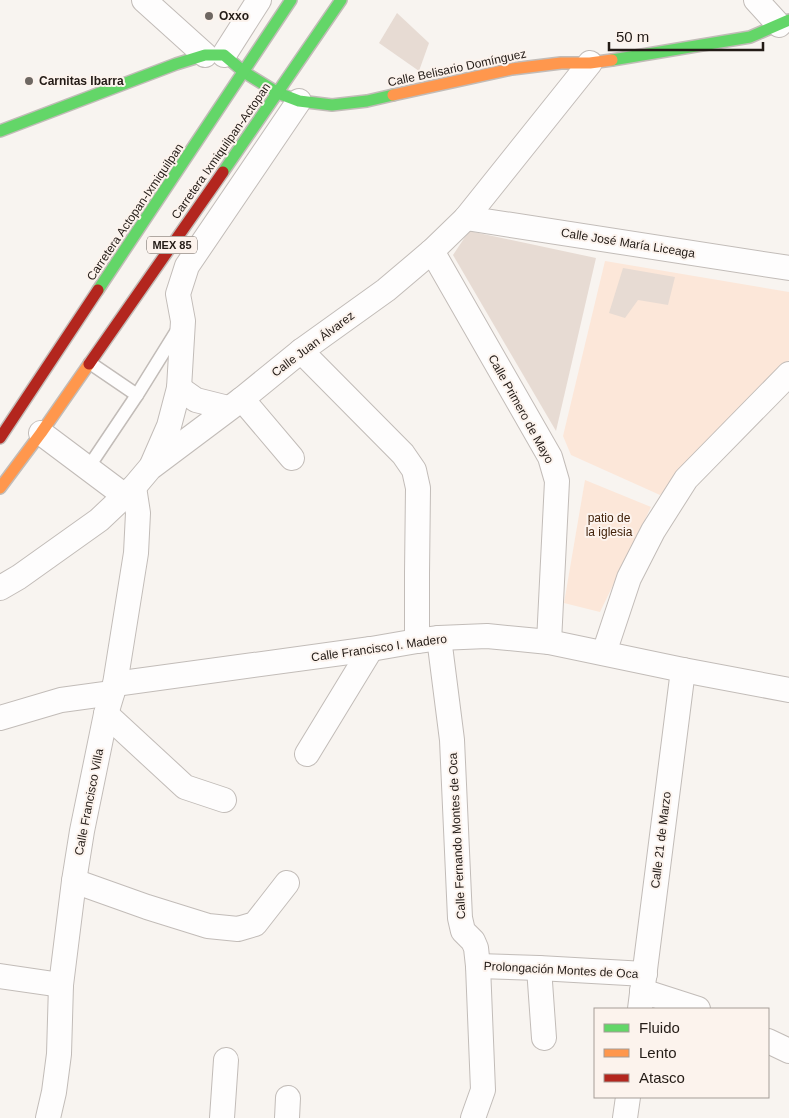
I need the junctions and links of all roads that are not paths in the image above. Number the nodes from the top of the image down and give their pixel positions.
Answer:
1 (144, 0) edge
2 (259, 0) edge
3 (291, 0) edge
4 (341, 0) edge
5 (756, 0) edge
6 (784, 23) edge
7 (215, 55) junction
8 (590, 63) junction
9 (244, 72) junction
10 (288, 97) junction
11 (0, 131) edge
12 (466, 218) junction
13 (432, 251) junction
14 (789, 268) edge
15 (183, 321) junction
16 (301, 351) junction
17 (90, 363) junction
18 (789, 374) edge
19 (179, 388) junction
20 (137, 395) junction
21 (235, 403) junction
22 (41, 433) junction
23 (0, 438) edge
24 (292, 458) dead end
25 (88, 468) junction
26 (150, 468) junction
27 (0, 488) edge
28 (129, 491) junction
29 (0, 588) edge
30 (428, 639) junction
31 (549, 642) junction
32 (371, 649) junction
33 (604, 653) junction
34 (683, 670) junction
35 (789, 690) edge
36 (111, 697) junction
37 (0, 718) edge
38 (307, 754) dead end
39 (224, 800) dead end
40 (74, 881) junction
41 (286, 883) dead end
42 (478, 966) junction
43 (539, 968) junction
44 (0, 976) edge
45 (61, 985) junction
46 (642, 991) edge
47 (695, 1008) edge
48 (544, 1038) dead end
49 (769, 1041) edge
50 (789, 1051) edge
51 (226, 1060) dead end
52 (628, 1098) edge
53 (48, 1118) edge
54 (222, 1118) edge
55 (473, 1118) edge
56 (625, 1118) edge

1 - 7 street
2 - 7 street
3 - 9 main road, Carretera Actopan-Ixmiquilpan / MEX 85
4 - 10 main road, Carretera Ixmiquilpan-Actopan / MEX 85
5 - 6 street
6 - 8 main road, Calle Belisario Domínguez
7 - 9 main road
7 - 11 main road
8 - 10 main road, Calle Belisario Domínguez
8 - 12 street, Calle Juan Álvarez
9 - 10 main road
9 - 23 main road, Carretera Actopan-Ixmiquilpan / MEX 85
10 - 15 street
10 - 17 main road, Carretera Ixmiquilpan-Actopan / MEX 85
12 - 13 street, Calle Juan Álvarez
12 - 14 street, Calle José María Liceaga
13 - 16 street, Calle Juan Álvarez
13 - 31 street, Calle Primero de Mayo
15 - 19 street
15 - 20 lane
16 - 21 street, Calle Juan Álvarez
16 - 30 street, Calle Fernando Montes de Oca
17 - 20 lane
17 - 22 main road, Carretera Ixmiquilpan-Actopan / MEX 85
18 - 33 street
19 - 21 street
19 - 26 street
20 - 25 lane
21 - 24 street
21 - 26 street, Calle Juan Álvarez
22 - 25 street
22 - 27 main road, Carretera Ixmiquilpan-Actopan / MEX 85
25 - 28 street
26 - 28 street, Calle Juan Álvarez
28 - 29 street, Calle Juan Álvarez
28 - 36 street, Calle Francisco Villa
30 - 31 street, Calle Francisco I. Madero
30 - 32 street, Calle Francisco I. Madero
30 - 42 street, Calle Fernando Montes de Oca
31 - 33 street, Calle Francisco I. Madero
32 - 36 street, Calle Francisco I. Madero
32 - 38 street
33 - 34 street, Calle Francisco I. Madero
34 - 35 street, Calle Francisco I. Madero
34 - 46 street, Calle 21 de Marzo
36 - 37 street, Calle Francisco I. Madero
36 - 39 street
36 - 40 street, Calle Francisco Villa
40 - 41 street
40 - 45 street, Calle Francisco Villa
42 - 43 street, Prolongación Montes de Oca
42 - 55 street, Calle Fernando Montes de Oca
43 - 46 street, Prolongación Montes de Oca
43 - 48 street
44 - 45 street
45 - 53 street, Calle Francisco Villa
46 - 47 street, Prolongación Montes de Oca
49 - 50 street
51 - 54 street
52 - 56 street

